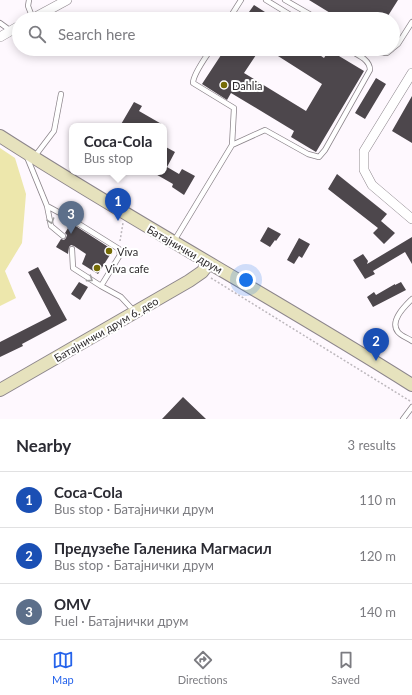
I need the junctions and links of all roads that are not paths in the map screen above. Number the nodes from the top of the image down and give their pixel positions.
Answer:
1 (29, 0) edge
2 (67, 0) edge
3 (241, 0) edge
4 (266, 0) edge
5 (285, 0) edge
6 (30, 12) edge
7 (46, 12) edge
8 (233, 12) edge
9 (286, 12) edge
10 (306, 12) edge
11 (412, 22) edge
12 (0, 23) edge
13 (12, 28) edge
14 (12, 31) edge
15 (0, 37) edge
16 (400, 41) edge
17 (207, 56) edge
18 (359, 56) edge
19 (412, 72) edge
20 (409, 86) edge
21 (61, 94) dead end
22 (0, 136) edge
23 (232, 145) junction
24 (29, 155) junction
25 (47, 206) junction
26 (412, 219) edge
27 (63, 236) dead end
28 (174, 242) junction
29 (72, 249) dead end
30 (205, 267) junction
31 (101, 286) junction
32 (412, 299) edge
33 (136, 312) junction
34 (412, 341) edge
35 (412, 385) edge
36 (0, 390) edge
37 (412, 407) edge
38 (403, 419) edge

1 - 6 lane
2 - 7 street
3 - 8 lane
4 - 9 lane
5 - 10 lane
11 - 16 lane
12 - 13 lane
14 - 15 street
17 - 23 lane
18 - 23 lane
19 - 20 street
20 - 26 street
21 - 24 lane
22 - 24 main road, Батајнички друм
23 - 28 lane
24 - 25 lane
24 - 28 main road, Батајнички друм
25 -> 27 lane
25 - 31 lane
28 - 30 main road, Батајнички друм
29 -> 31 lane
30 - 33 main road, Батајнички друм 6. део
30 - 35 main road, Батајнички друм
31 - 33 lane
32 - 34 lane
33 - 36 main road, Батајнички друм 6. део
37 - 38 lane

